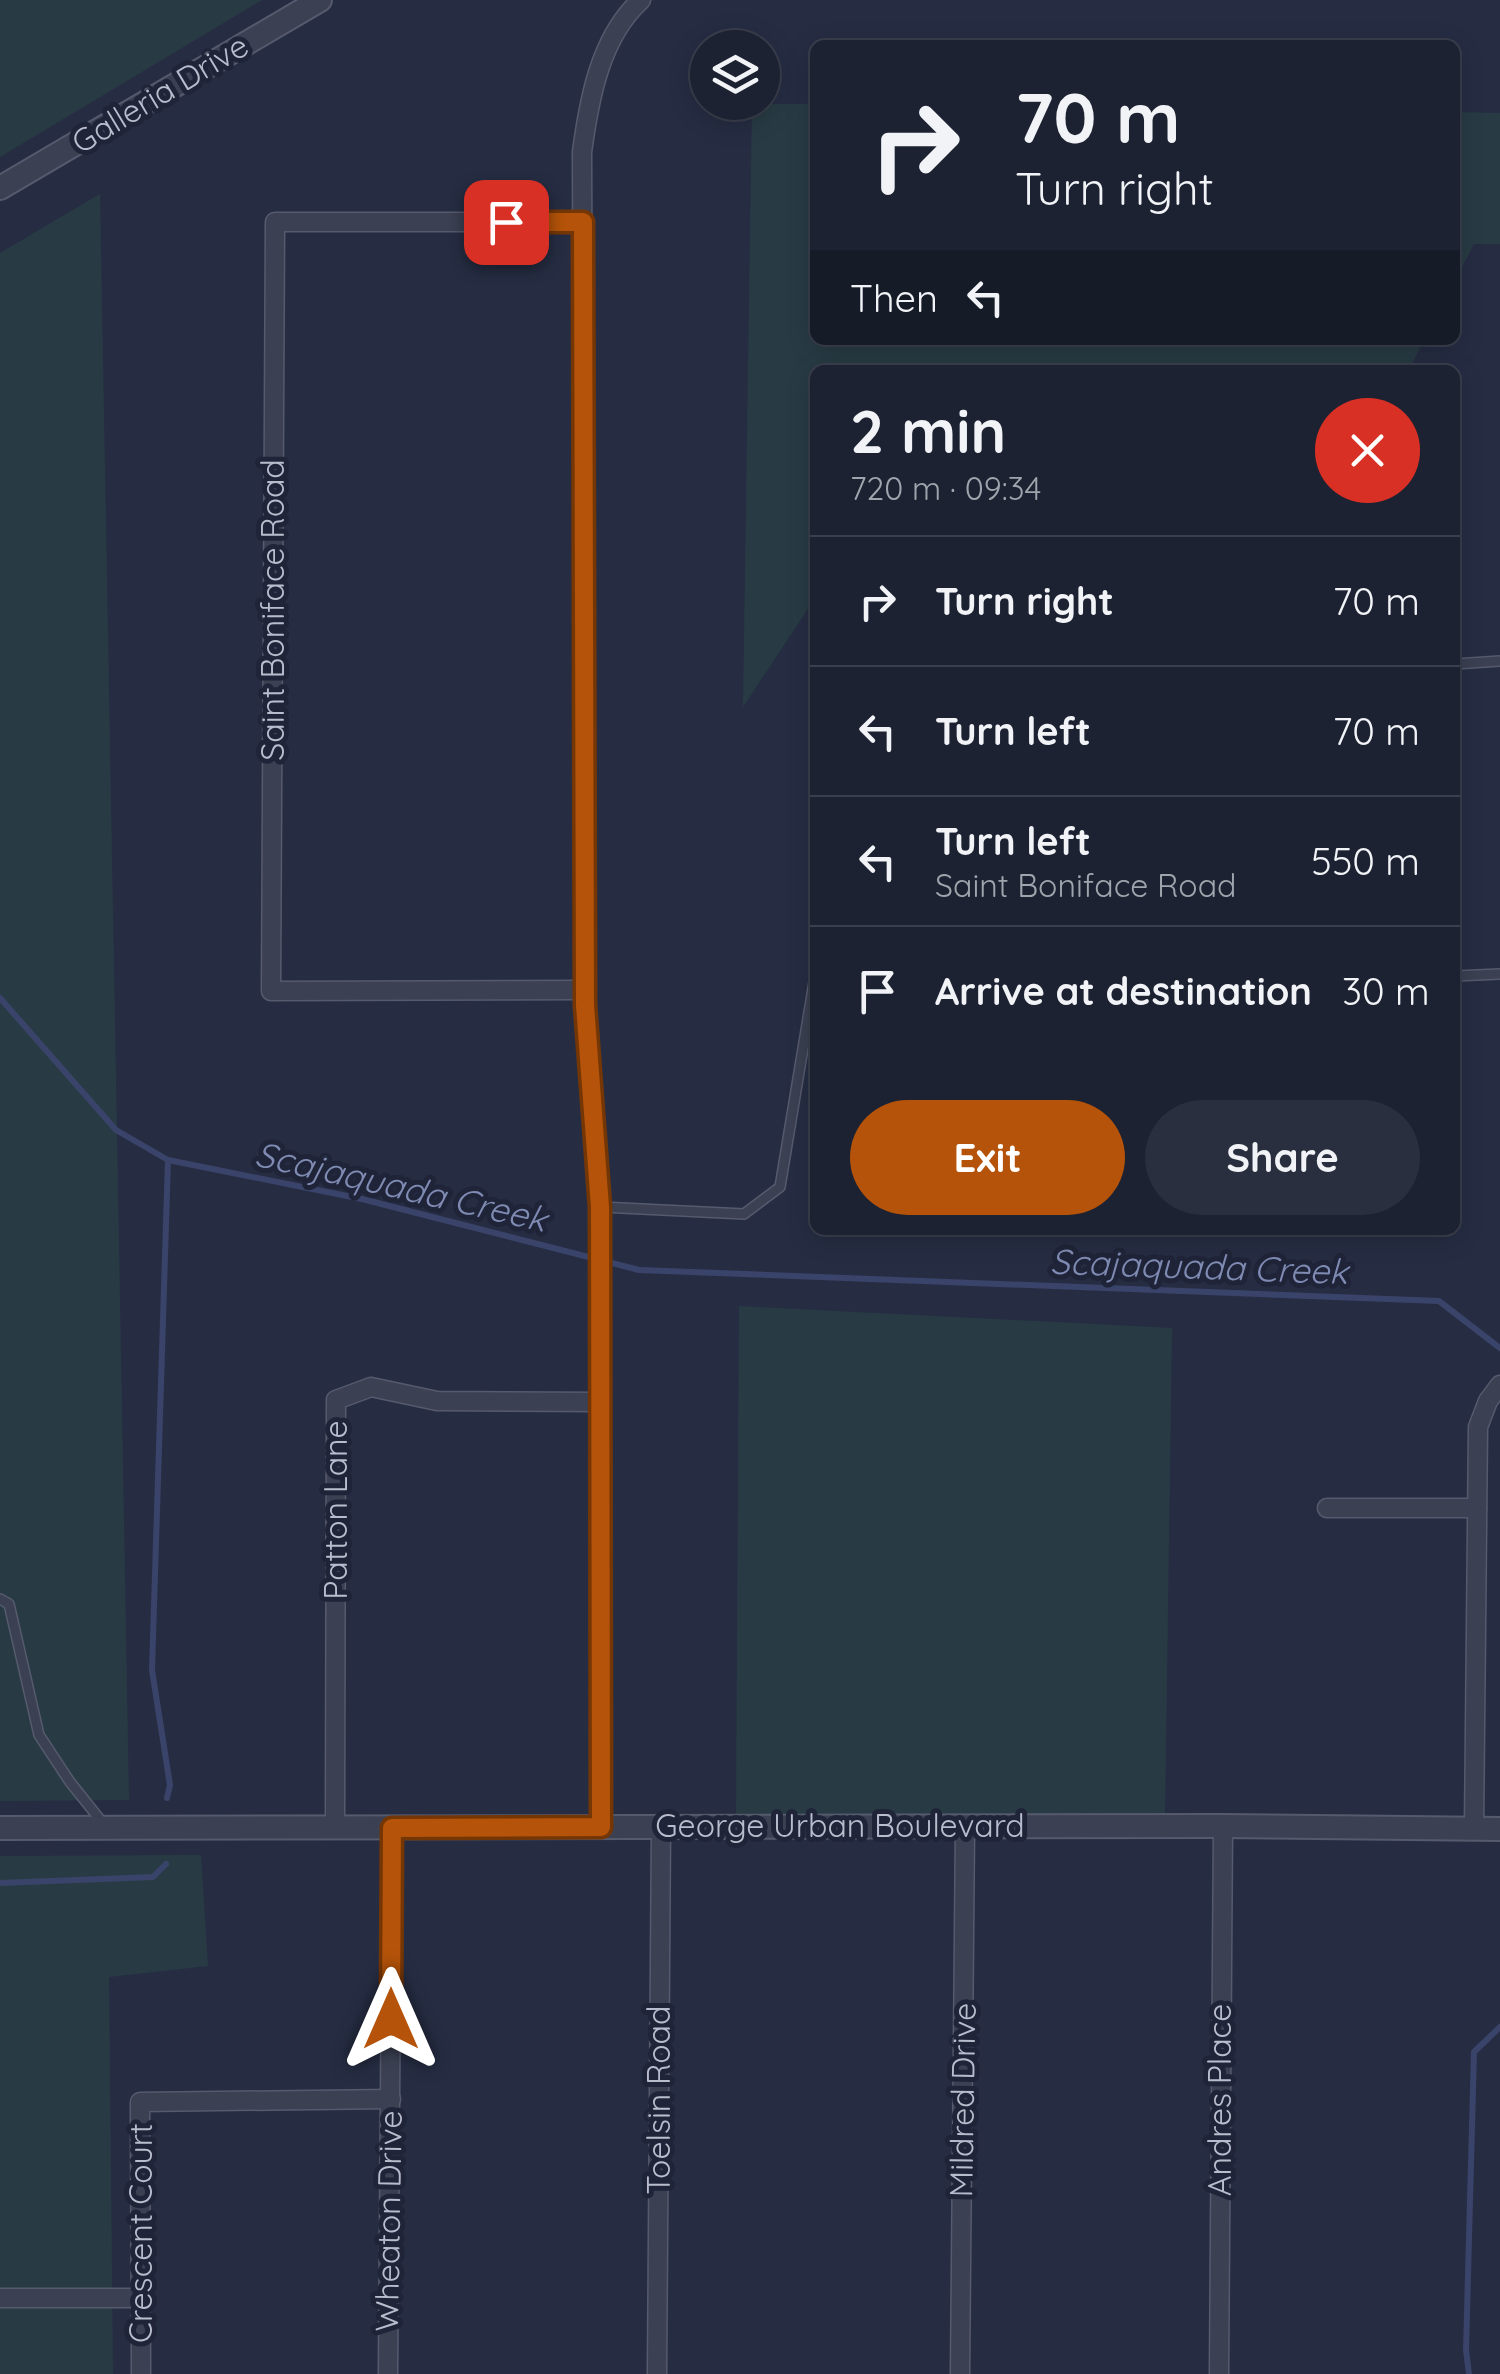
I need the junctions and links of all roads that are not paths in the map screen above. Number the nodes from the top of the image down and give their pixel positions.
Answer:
1 (320, 0) edge
2 (640, 0) edge
3 (0, 188) edge
4 (583, 222) junction
5 (1500, 661) edge
6 (1460, 664) edge
7 (1500, 974) edge
8 (1460, 976) edge
9 (585, 990) junction
10 (810, 1006) edge
11 (600, 1207) junction
12 (1495, 1391) edge
13 (601, 1402) junction
14 (1327, 1508) dead end
15 (1476, 1508) junction
16 (0, 1598) edge
17 (660, 1826) junction
18 (965, 1826) junction
19 (1223, 1826) junction
20 (601, 1827) junction
21 (0, 1828) edge
22 (107, 1828) junction
23 (336, 1828) junction
24 (392, 1828) junction
25 (1474, 1829) junction
26 (1500, 1829) edge
27 (391, 2099) junction
28 (0, 2298) edge
29 (141, 2298) junction
30 (141, 2374) edge
31 (388, 2374) edge
32 (657, 2374) edge
33 (960, 2374) edge
34 (1218, 2374) edge

1 - 3 street, Galleria Drive
2 - 4 street
4 - 9 street
4 - 9 street, Saint Boniface Road
5 - 6 lane
7 - 8 lane
9 - 11 street
10 - 11 lane
11 - 13 street
12 - 15 street
13 - 20 street
13 - 23 street, Patton Lane
14 - 15 street
15 - 25 street
16 - 22 lane
17 - 18 street, George Urban Boulevard
17 - 20 street, George Urban Boulevard
17 - 32 street, Toelsin Road
18 - 19 street, George Urban Boulevard
18 - 33 street, Mildred Drive
19 - 25 street, George Urban Boulevard
19 - 34 street, Andres Place
20 - 24 street, George Urban Boulevard
21 - 22 street, George Urban Boulevard
22 - 23 street, George Urban Boulevard
23 - 24 street, George Urban Boulevard
24 - 27 street, Wheaton Drive
25 - 26 street, George Urban Boulevard
27 - 29 street, Crescent Court
27 - 31 street, Wheaton Drive
28 - 29 street
29 - 30 street, Crescent Court

